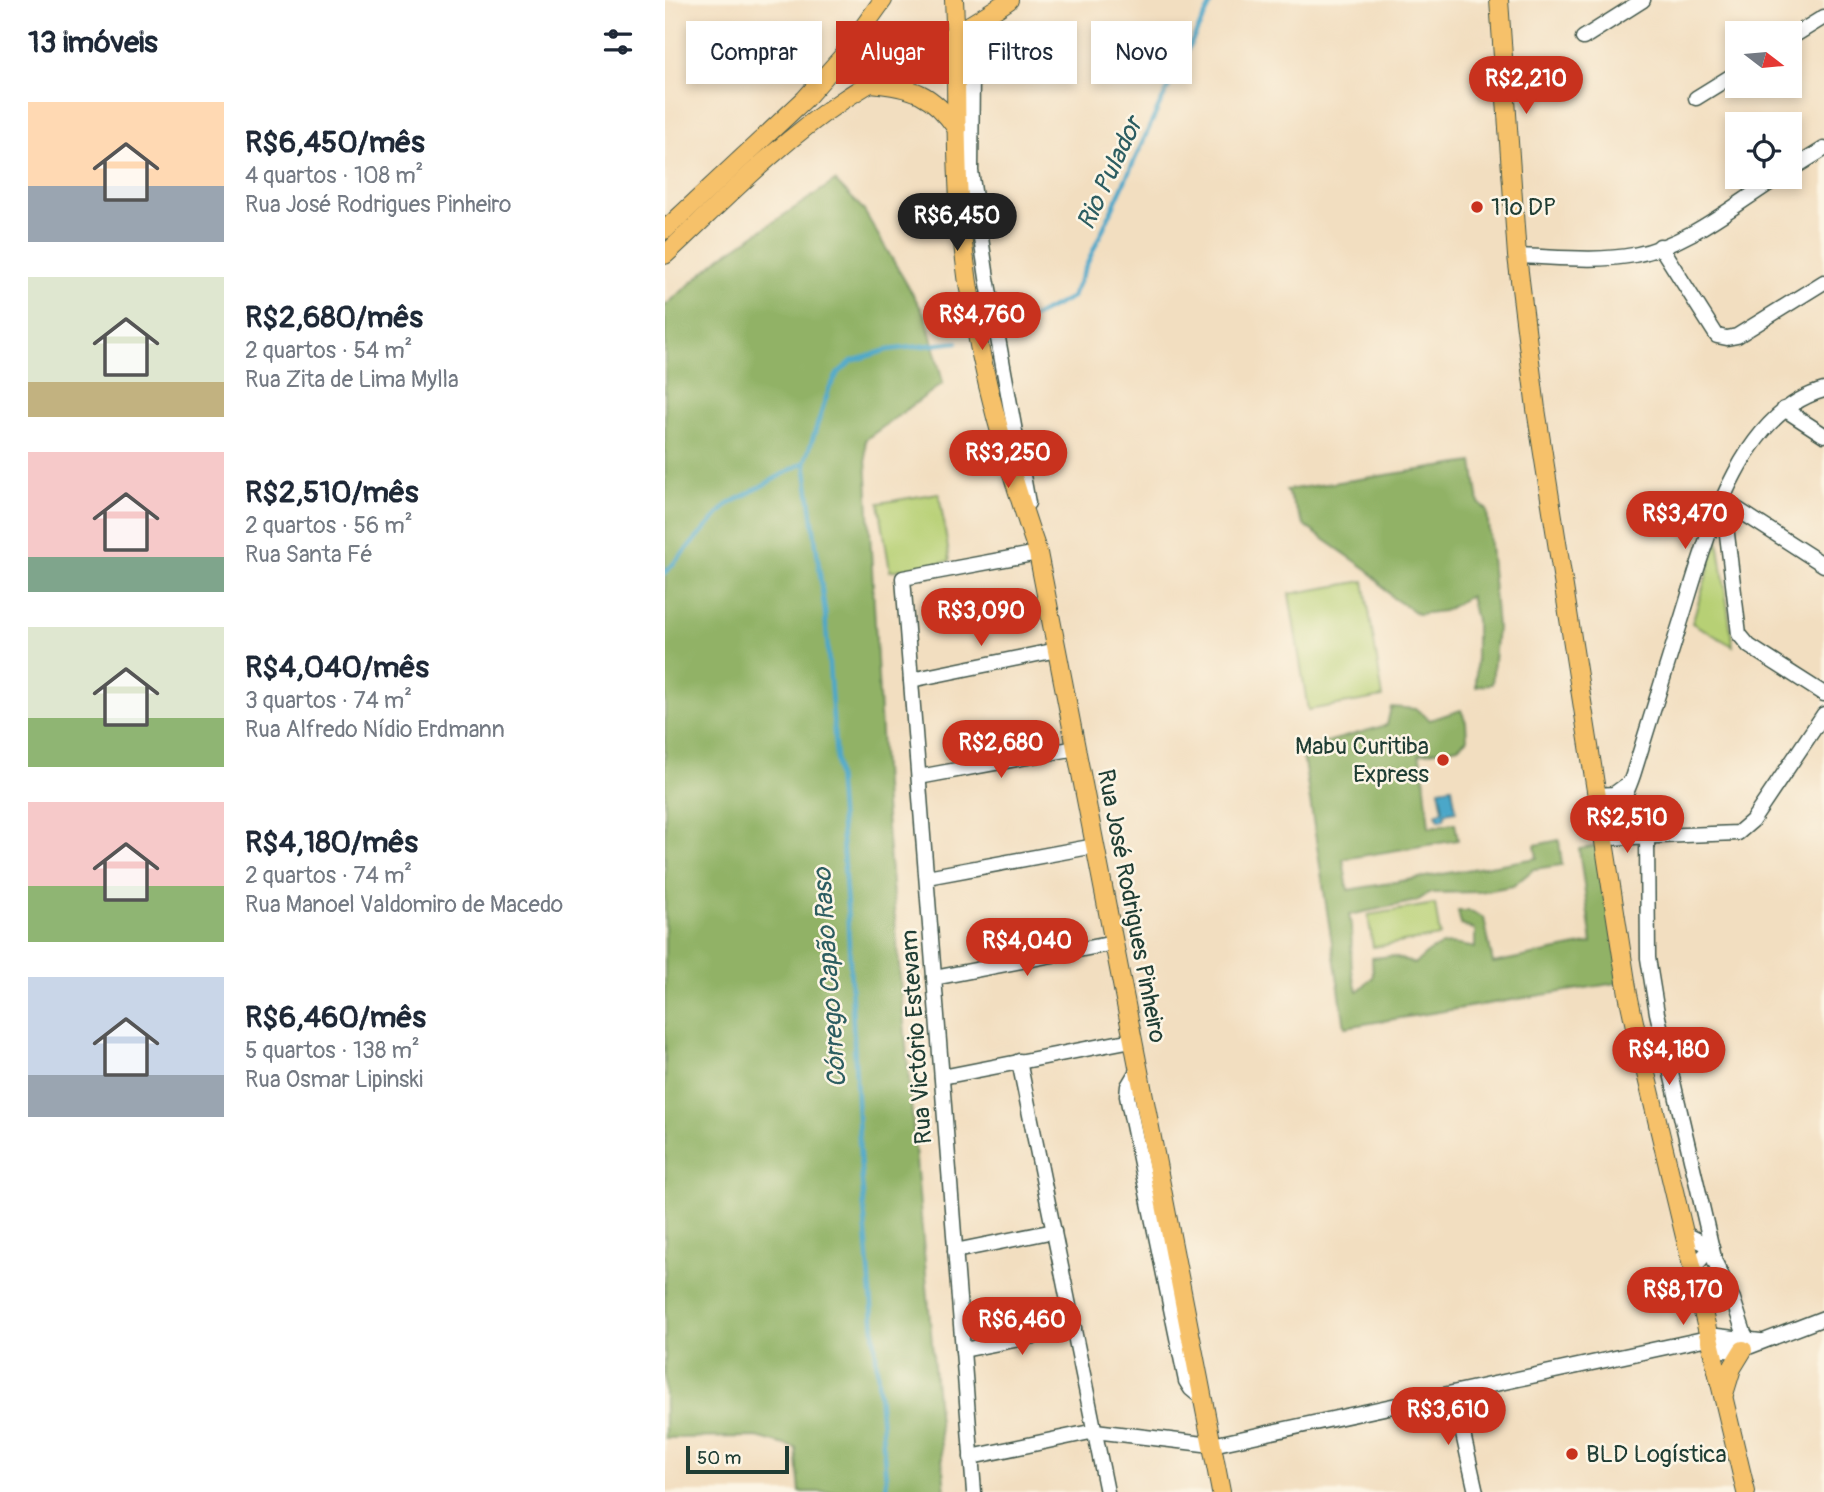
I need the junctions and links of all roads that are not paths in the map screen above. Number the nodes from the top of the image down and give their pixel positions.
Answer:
1 (883, 0) edge
2 (954, 0) edge
3 (1009, 0) edge
4 (1499, 0) edge
5 (1643, 0) edge
6 (992, 12) junction
7 (1824, 17) edge
8 (1803, 30) edge
9 (956, 35) junction
10 (1583, 38) dead end
11 (949, 39) edge
12 (1725, 80) edge
13 (868, 84) edge
14 (877, 84) edge
15 (1696, 98) dead end
16 (957, 129) junction
17 (1824, 149) edge
18 (1802, 163) edge
19 (1760, 189) edge
20 (960, 214) junction
21 (669, 222) edge
22 (1660, 246) junction
23 (665, 255) edge
24 (1517, 256) junction
25 (987, 278) junction
26 (1824, 282) edge
27 (1824, 390) edge
28 (1784, 409) junction
29 (1824, 435) edge
30 (1723, 500) junction
31 (1038, 553) junction
32 (1824, 565) edge
33 (1057, 650) junction
34 (911, 680) junction
35 (1824, 695) edge
36 (1824, 714) edge
37 (1076, 748) junction
38 (919, 777) junction
39 (1632, 779) junction
40 (1598, 795) junction
41 (1647, 837) junction
42 (1605, 838) junction
43 (1095, 845) junction
44 (927, 877) junction
45 (1114, 943) junction
46 (934, 978) junction
47 (1132, 1040) junction
48 (1019, 1061) junction
49 (942, 1077) junction
50 (1054, 1231) junction
51 (1685, 1234) junction
52 (1712, 1247) junction
53 (955, 1251) junction
54 (1693, 1268) junction
55 (1738, 1317) junction
56 (1824, 1318) edge
57 (1074, 1328) junction
58 (1716, 1338) junction
59 (1751, 1344) junction
60 (963, 1350) junction
61 (1454, 1394) junction
62 (1724, 1397) junction
63 (1095, 1431) junction
64 (1212, 1446) junction
65 (971, 1457) junction
66 (974, 1492) edge
67 (1107, 1492) edge
68 (1221, 1492) edge
69 (1476, 1492) edge
70 (1746, 1492) edge

1 - 21 main road
2 - 9 main road, Rua José Rodrigues Pinheiro
3 - 6 main road
4 - 24 main road
5 - 10 street
6 - 9 main road
6 - 25 street
7 - 8 street
9 - 11 main road
9 - 16 main road, Rua José Rodrigues Pinheiro
12 - 15 street
13 - 23 main road
14 - 16 main road
16 - 20 main road, Rua José Rodrigues Pinheiro
17 - 18 street
19 - 22 street
20 - 25 street
20 - 31 main road, Rua José Rodrigues Pinheiro
22 - 24 street
22 - 26 street
24 - 40 main road
25 - 31 street
27 - 28 street
28 - 29 street
28 - 30 street
30 - 32 street
30 - 35 street
30 - 39 street
31 - 33 main road, Rua José Rodrigues Pinheiro
31 - 34 street, Rua Victório Estevam
33 - 34 street
33 - 37 main road, Rua José Rodrigues Pinheiro
34 - 38 street, Rua Victório Estevam
36 - 41 street
37 - 38 street
37 - 43 main road, Rua José Rodrigues Pinheiro
38 - 44 street, Rua Victório Estevam
39 - 40 street
39 - 42 street
40 - 42 main road
41 - 42 street
41 - 52 street
42 - 51 main road
43 - 44 street
43 - 45 main road, Rua José Rodrigues Pinheiro
44 - 46 street, Rua Victório Estevam
45 - 46 street
45 - 47 main road, Rua José Rodrigues Pinheiro
46 - 49 street, Rua Victório Estevam
47 - 48 street
47 - 64 main road, Rua José Rodrigues Pinheiro
48 - 49 street
48 - 50 street
49 - 53 street, Rua Victório Estevam
50 - 53 street
50 - 57 street
51 - 52 street
51 - 54 main road
52 - 54 street
52 - 55 street
53 - 60 street, Rua Victório Estevam
54 - 58 main road
55 - 58 street
55 - 59 street
56 - 59 street
57 - 60 street
57 - 63 street
58 - 59 street
58 - 61 street
58 - 62 main road
59 - 62 main road
60 - 65 street, Rua Victório Estevam
61 - 64 street
61 - 69 street
62 - 70 main road
63 - 64 street
63 - 65 street
63 - 67 street
64 - 68 main road, Rua José Rodrigues Pinheiro
65 - 66 street, Rua Victório Estevam

